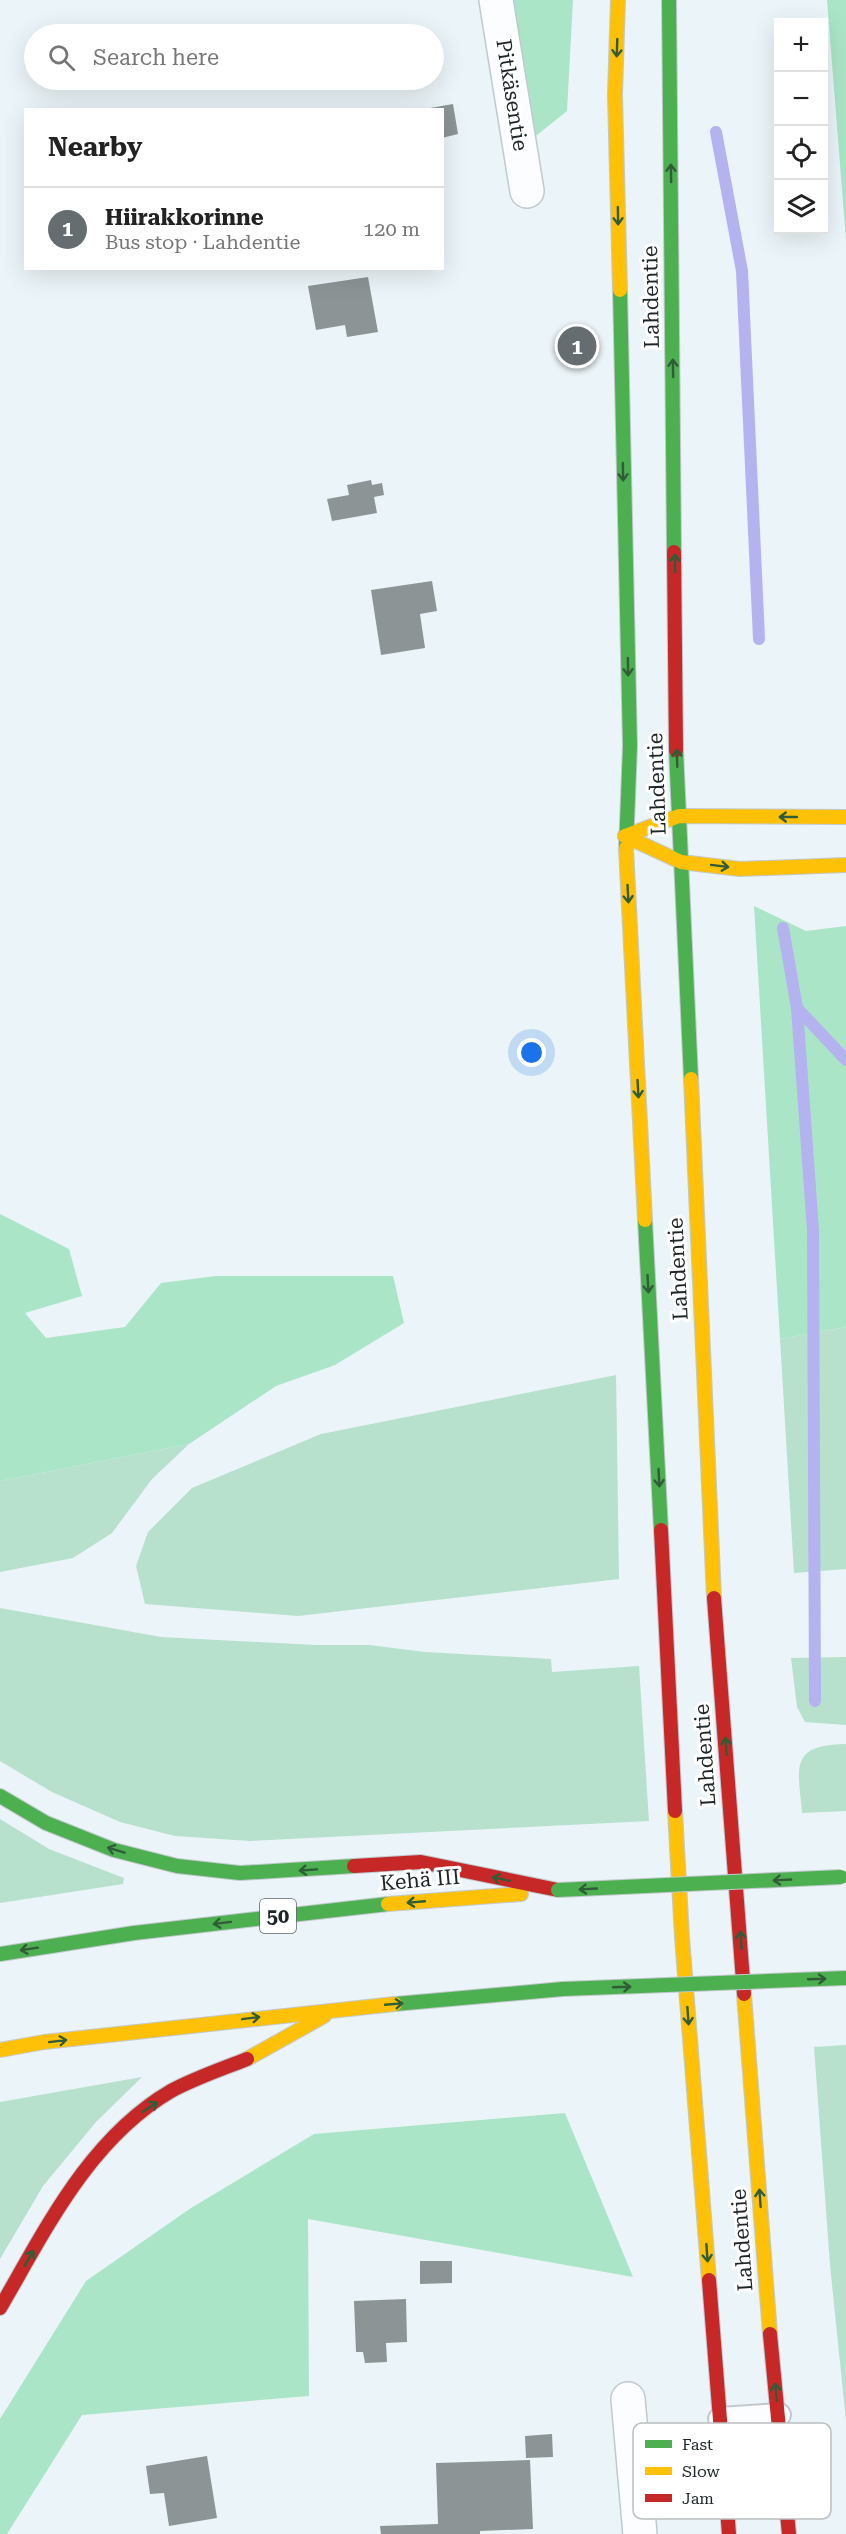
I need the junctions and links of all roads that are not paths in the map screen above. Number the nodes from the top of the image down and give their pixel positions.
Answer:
1 (496, 0) edge
2 (618, 0) edge
3 (669, 0) edge
4 (527, 191) dead end
5 (679, 816) junction
6 (846, 817) edge
7 (625, 836) junction
8 (681, 862) junction
9 (846, 865) edge
10 (0, 1796) edge
11 (844, 1877) edge
12 (558, 1890) junction
13 (0, 1954) edge
14 (846, 1978) edge
15 (336, 2009) junction
16 (0, 2050) edge
17 (0, 2308) edge
18 (628, 2399) dead end
19 (778, 2415) junction
20 (720, 2419) junction
21 (720, 2423) edge
22 (779, 2423) edge
23 (633, 2455) edge
24 (639, 2519) edge
25 (728, 2519) edge
26 (788, 2519) edge
27 (640, 2534) edge
28 (729, 2534) edge
29 (789, 2534) edge

1 - 4 street, Pitkäsentie
2 -> 7 main road, Lahdentie
5 -> 3 main road, Lahdentie
6 -> 5 main road
5 - 7 main road
5 - 8 main road, Lahdentie
7 - 8 main road
7 -> 20 main road, Lahdentie
8 -> 9 main road
19 -> 8 main road, Lahdentie
12 -> 10 main road
11 -> 12 main road, Kehä III / 50, bridge
12 -> 13 main road, Kehä III / 50
15 -> 14 main road, bridge
16 -> 15 main road
17 -> 15 main road
18 - 23 street
19 - 20 lane
19 - 22 main road, Lahdentie
20 - 21 main road, Lahdentie
24 - 27 street
25 - 28 main road, Lahdentie
26 - 29 main road, Lahdentie

